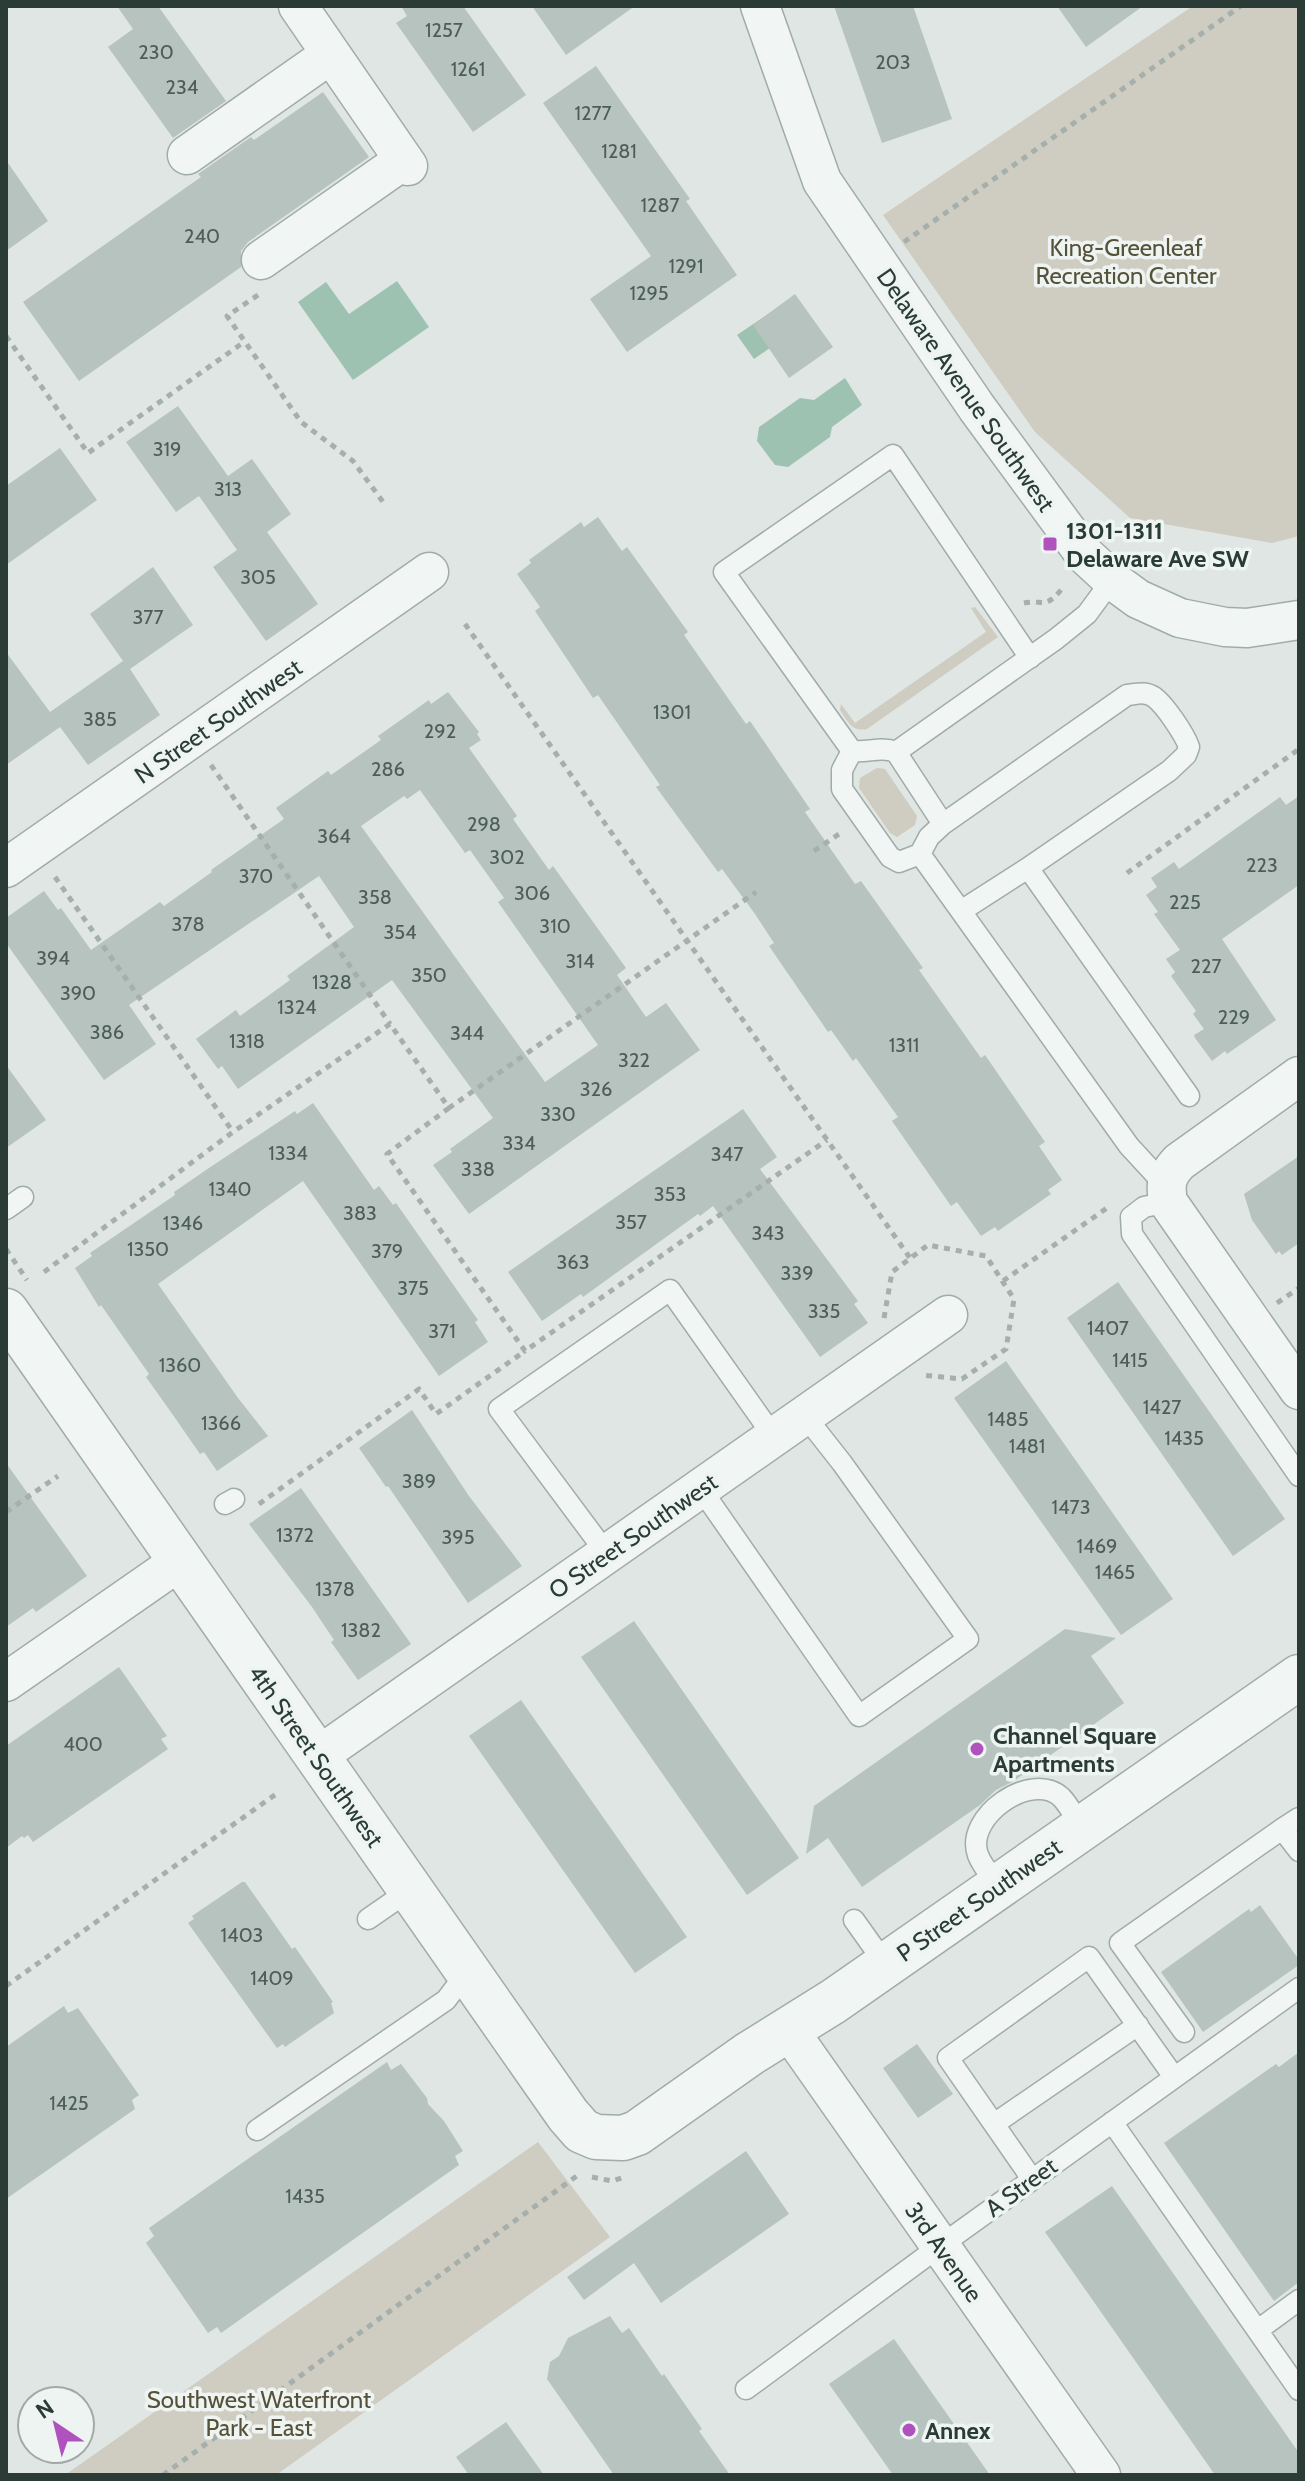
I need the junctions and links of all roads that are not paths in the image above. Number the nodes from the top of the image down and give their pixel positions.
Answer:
1 (298, 6) edge
2 (760, 6) edge
3 (331, 54) junction
4 (187, 155) dead end
5 (261, 260) dead end
6 (429, 572) dead end
7 (1112, 580) junction
8 (1299, 620) edge
9 (1030, 658) junction
10 (852, 751) junction
11 (896, 752) junction
12 (943, 824) junction
13 (920, 854) junction
14 (20, 858) edge
15 (1028, 868) junction
16 (961, 911) junction
17 (1299, 1076) edge
18 (1189, 1096) dead end
19 (23, 1197) dead end
20 (1169, 1199) junction
21 (6, 1209) edge
22 (6, 1311) edge
23 (948, 1315) dead end
24 (1299, 1390) edge
25 (805, 1416) junction
26 (774, 1437) junction
27 (1299, 1476) edge
28 (701, 1489) junction
29 (607, 1554) junction
30 (180, 1561) junction
31 (1299, 1677) edge
32 (6, 1682) edge
33 (318, 1756) junction
34 (1291, 1824) edge
35 (1082, 1828) junction
36 (1299, 1851) edge
37 (999, 1886) junction
38 (410, 1890) junction
39 (368, 1919) dead end
40 (854, 1920) dead end
41 (886, 1965) junction
42 (468, 1971) junction
43 (1299, 1988) edge
44 (1138, 2025) junction
45 (788, 2029) junction
46 (1184, 2032) dead end
47 (1174, 2077) junction
48 (657, 2119) joint
49 (1112, 2122) junction
50 (994, 2124) junction
51 (257, 2130) dead end
52 (1032, 2179) junction
53 (940, 2246) junction
54 (1299, 2300) edge
55 (1258, 2330) junction
56 (746, 2389) dead end
57 (1299, 2390) edge
58 (1101, 2475) edge

1 - 3 street
2 - 7 street, Delaware Avenue Southwest
3 - 4 street
3 - 5 street
6 - 14 street, N Street Southwest
7 - 8 street, Delaware Avenue Southwest
7 - 9 lane
9 - 10 lane
9 - 11 lane
10 - 11 lane
10 - 13 lane
11 - 12 lane
12 - 13 lane
12 - 15 lane
13 - 16 lane
15 - 16 lane
15 - 18 lane
16 - 20 lane
17 - 20 street
19 - 21 lane
20 - 24 street
20 - 27 lane
22 - 30 street, 4th Street Southwest
23 - 25 street, O Street Southwest
25 - 26 street, O Street Southwest
25 - 28 lane
26 - 28 street, O Street Southwest
26 - 29 lane
28 - 29 street, O Street Southwest
29 - 33 street, O Street Southwest
30 - 32 street
30 - 33 street, 4th Street Southwest
31 - 35 street, P Street Southwest
33 - 38 street, 4th Street Southwest
34 - 36 lane
34 - 46 lane
35 - 37 street, P Street Southwest
35 - 37 lane
37 - 41 street, P Street Southwest
38 - 39 lane
38 - 42 street, 4th Street Southwest
40 - 41 lane
41 - 45 street, P Street Southwest
42 - 48 street, 4th Street Southwest
42 - 51 lane
43 - 47 lane, A Street
44 - 47 lane
44 - 50 lane
44 - 50 lane
45 - 48 street, P Street Southwest
45 - 53 street, 3rd Avenue
47 - 49 lane, A Street
49 - 52 lane, A Street
49 - 55 lane
50 - 52 lane
52 - 53 lane, A Street
53 - 56 lane, A Street
53 - 58 street, 3rd Avenue
54 - 55 lane
55 - 57 lane

